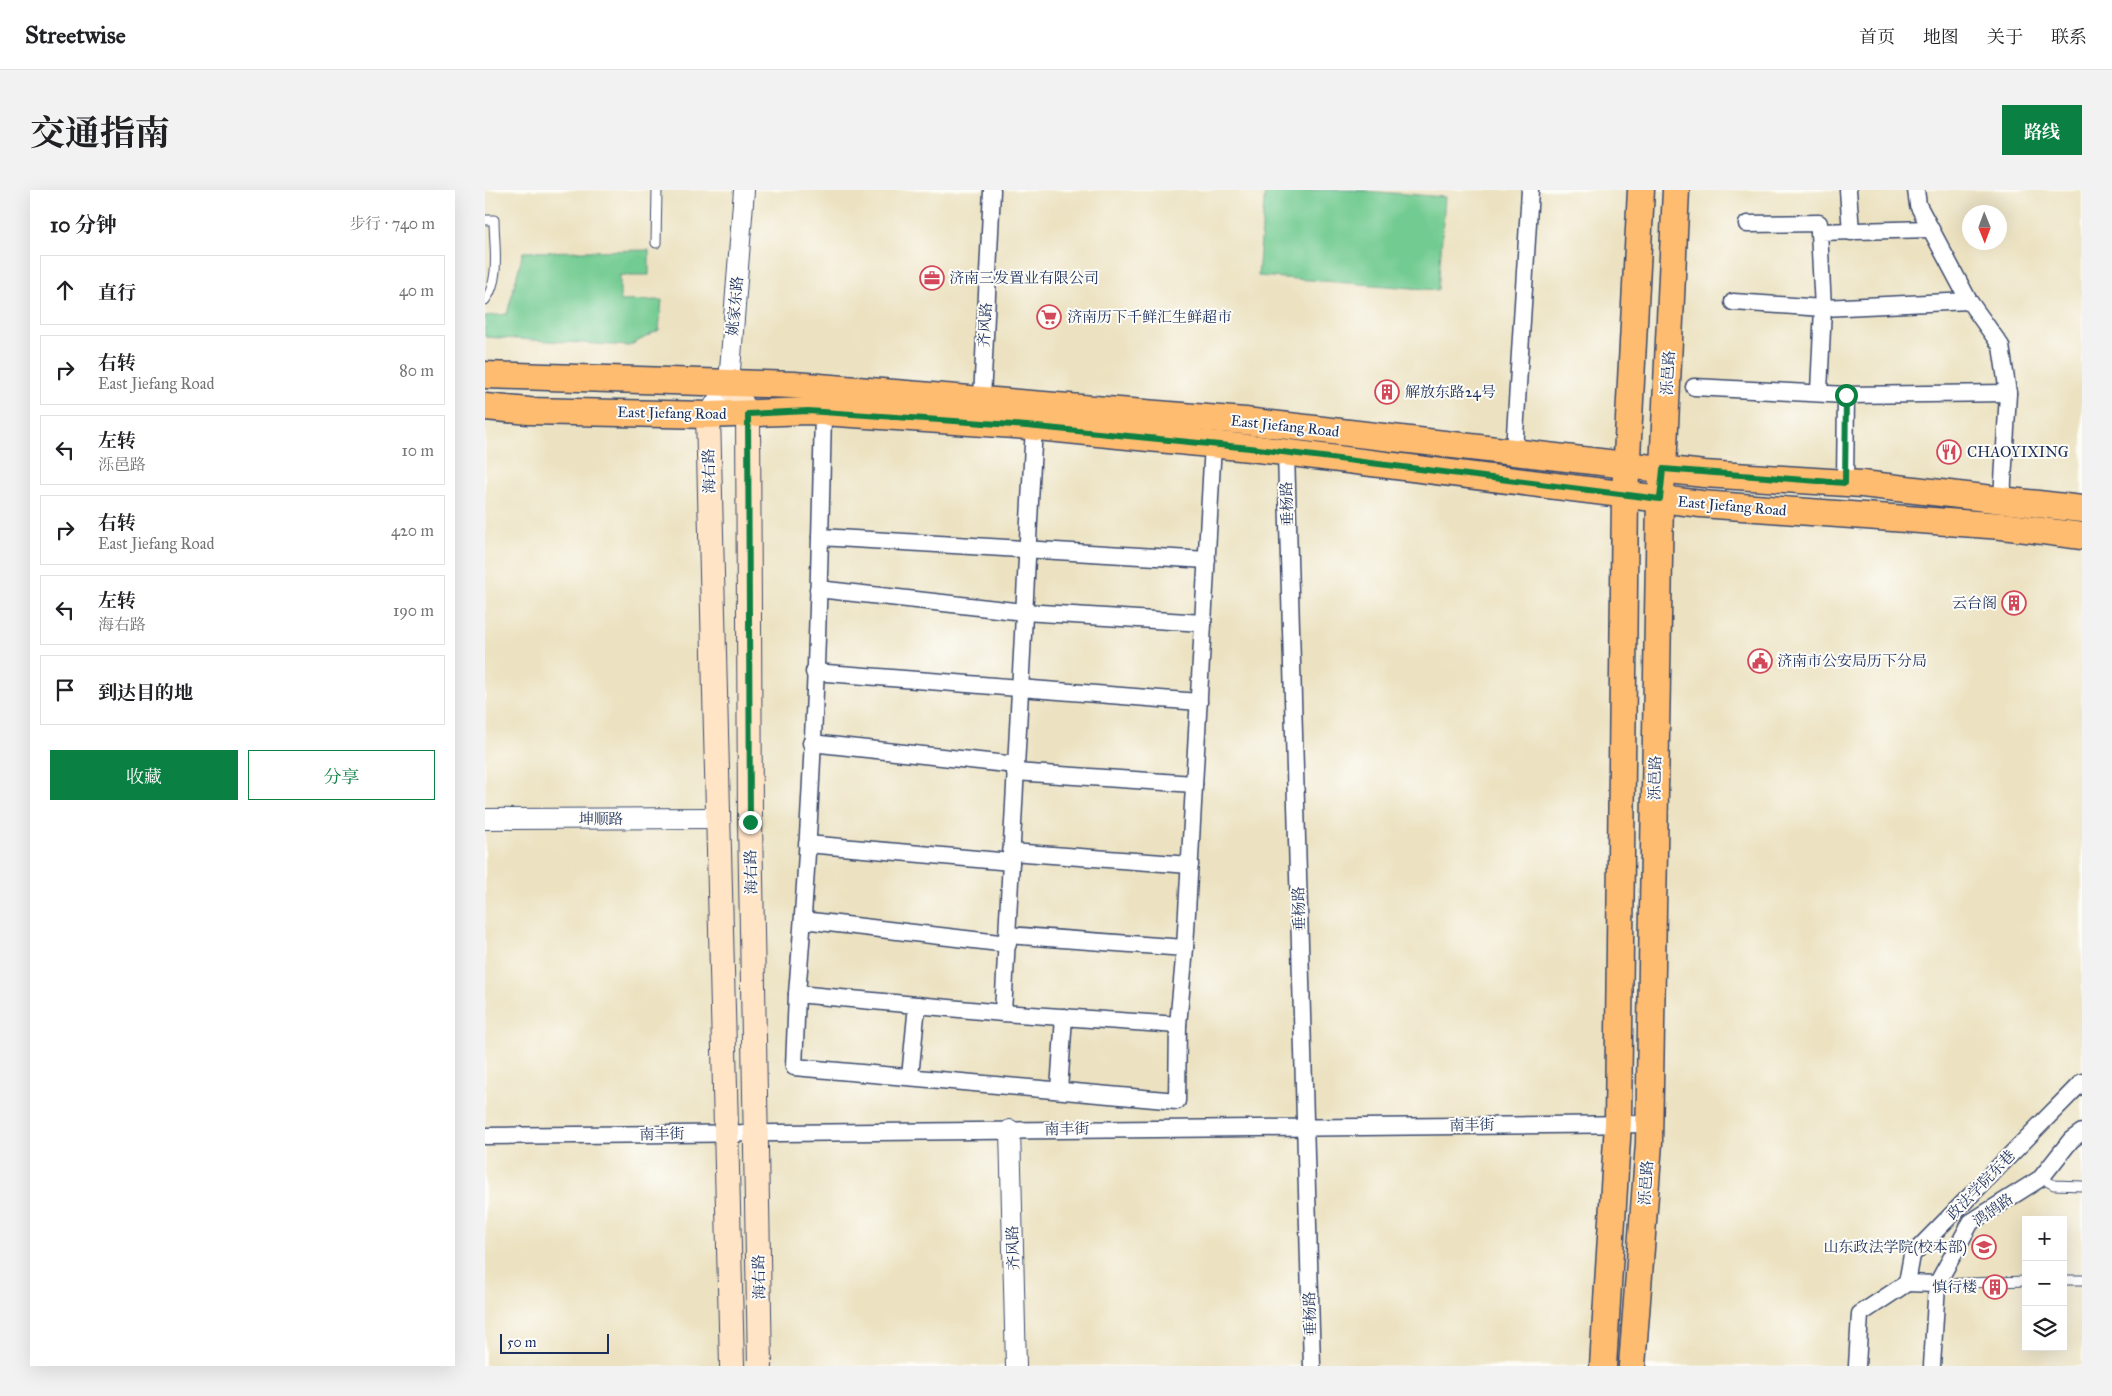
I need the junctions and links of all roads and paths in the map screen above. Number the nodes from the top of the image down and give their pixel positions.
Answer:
1 (657, 190) edge
2 (744, 190) edge
3 (992, 190) edge
4 (1530, 190) edge
5 (1641, 190) edge
6 (1676, 190) edge
7 (1848, 190) edge
8 (1916, 190) edge
9 (485, 220) edge
10 (1747, 224) dead end
11 (1930, 229) junction
12 (1819, 232) junction
13 (1851, 232) junction
14 (656, 243) dead end
15 (485, 300) edge
16 (1969, 301) junction
17 (1733, 302) dead end
18 (1823, 308) junction
19 (485, 375) edge
20 (729, 383) junction
21 (1694, 387) dead end
22 (1819, 392) junction
23 (2008, 393) junction
24 (1846, 395) junction
25 (982, 399) junction
26 (485, 407) edge
27 (823, 412) junction
28 (748, 414) junction
29 (708, 415) junction
30 (1034, 426) junction
31 (1213, 444) junction
32 (1514, 451) junction
33 (1286, 453) junction
34 (1627, 464) junction
35 (1663, 469) junction
36 (1845, 483) junction
37 (1625, 495) junction
38 (1660, 499) junction
39 (2002, 499) junction
40 (2082, 509) edge
41 (2082, 536) edge
42 (820, 537) junction
43 (1027, 549) junction
44 (1207, 560) junction
45 (818, 589) junction
46 (1024, 612) junction
47 (1203, 623) junction
48 (814, 672) junction
49 (1020, 689) junction
50 (1199, 702) junction
51 (811, 744) junction
52 (1016, 768) junction
53 (1194, 784) junction
54 (717, 818) junction
55 (485, 819) edge
56 (807, 844) junction
57 (1011, 857) junction
58 (1190, 865) junction
59 (803, 920) junction
60 (1008, 940) junction
61 (1185, 948) junction
62 (797, 994) junction
63 (917, 1005) junction
64 (1003, 1013) junction
65 (1064, 1017) junction
66 (1178, 1025) junction
67 (910, 1077) junction
68 (2082, 1082) edge
69 (1059, 1090) junction
70 (1618, 1123) junction
71 (1650, 1124) junction
72 (1305, 1126) junction
73 (1010, 1130) junction
74 (2082, 1132) edge
75 (727, 1133) junction
76 (757, 1133) junction
77 (485, 1136) edge
78 (2041, 1178) junction
79 (2082, 1186) edge
80 (2067, 1280) edge
81 (2082, 1280) edge
82 (2022, 1281) edge
83 (1907, 1283) junction
84 (1937, 1284) junction
85 (732, 1366) edge
86 (760, 1366) edge
87 (1016, 1366) edge
88 (1312, 1366) edge
89 (1603, 1366) edge
90 (1632, 1366) edge
91 (1857, 1366) edge
92 (1932, 1366) edge

1 - 14 lane
2 - 20 street, 姚家东路
3 - 25 street, 齐风路
4 - 32 street
5 - 34 main road
6 - 35 main road, 泺邑路
7 - 13 street
8 - 11 street
9 - 15 lane
10 - 12 street
11 - 13 street
11 - 16 street
12 - 13 street
12 - 18 street
16 - 18 street
16 - 23 street
17 - 18 street
18 - 22 street
19 - 20 main road, East Jiefang Road
20 - 25 main road, East Jiefang Road
20 - 28 main road
20 - 29 street, 姚家东路
21 - 22 street
22 - 24 street
23 - 24 street
23 - 39 street
24 - 36 street
25 - 32 main road, East Jiefang Road
26 - 29 main road, East Jiefang Road
27 - 28 main road, East Jiefang Road
27 - 30 main road, East Jiefang Road
27 - 42 street
28 - 29 main road, East Jiefang Road
28 - 76 main road, 海右路
29 - 54 main road, 海右路
30 - 31 main road, East Jiefang Road
30 - 43 street
31 - 33 main road, East Jiefang Road
31 - 44 street
32 - 34 main road, East Jiefang Road
33 - 37 main road, East Jiefang Road
33 - 72 street, 垂杨路
34 - 35 main road, East Jiefang Road
34 - 37 main road
35 - 36 main road, East Jiefang Road
35 - 38 main road, 泺邑路
36 - 39 main road, East Jiefang Road
37 - 38 main road, East Jiefang Road
37 - 70 main road
38 - 41 main road, East Jiefang Road
38 - 71 main road, 泺邑路
39 - 40 main road, East Jiefang Road
42 - 43 street
42 - 45 street
43 - 44 street
43 - 46 street
44 - 47 street
45 - 46 street
45 - 48 street
46 - 47 street
46 - 49 street
47 - 50 street
48 - 49 street
48 - 51 street
49 - 50 street
49 - 52 street
50 - 53 street
51 - 52 street
51 - 56 street
52 - 53 street
52 - 57 street
53 - 58 street
54 - 55 street, 坤顺路
54 - 75 main road, 海右路
56 - 57 street
56 - 59 street
57 - 58 street
57 - 60 street
58 - 61 street
59 - 60 street
59 - 62 street
60 - 61 street
60 - 64 street
61 - 66 street
62 - 63 street
62 - 67 street
63 - 64 street
63 - 67 street
64 - 65 street
65 - 66 street
65 - 69 street
66 - 69 street
67 - 69 street
68 - 83 street, 政法学院东巷
70 - 71 street, 南丰街
70 - 72 street, 南丰街
70 - 89 main road
71 - 90 main road, 泺邑路
72 - 73 street, 南丰街
72 - 88 street, 垂杨路
73 - 76 street, 南丰街
73 - 87 street, 齐风路
74 - 78 street, 鸿鹄路
75 - 76 street, 南丰街
75 - 77 street, 南丰街
75 - 85 main road, 海右路
76 - 86 main road, 海右路
78 - 79 lane
78 - 84 street, 鸿鹄路
80 - 81 lane
82 - 84 lane
83 - 84 street
83 - 91 street
84 - 92 street, 鸿鹄路

